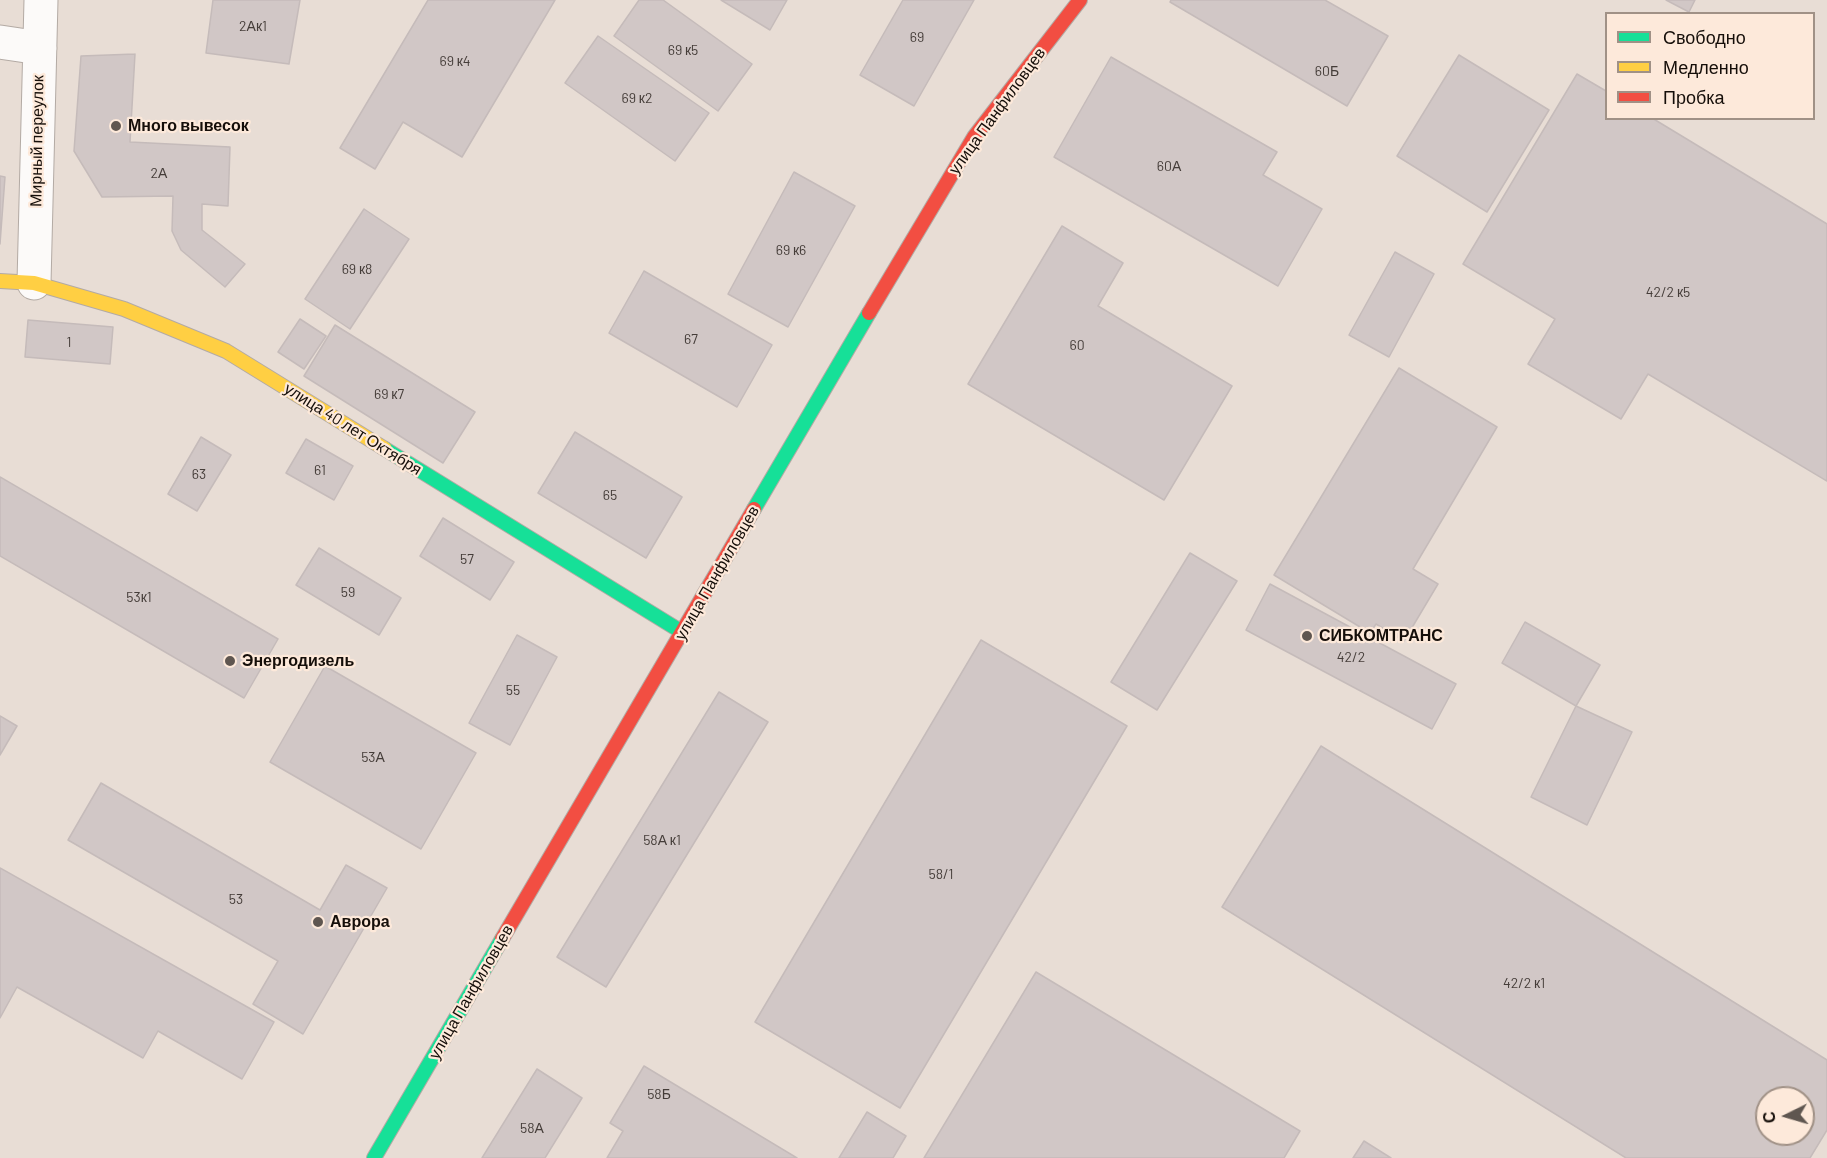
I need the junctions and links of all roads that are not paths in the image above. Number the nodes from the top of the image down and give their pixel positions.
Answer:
1 (41, 0) edge
2 (1080, 0) edge
3 (0, 42) edge
4 (40, 48) junction
5 (0, 281) edge
6 (34, 283) junction
7 (682, 632) junction
8 (374, 1158) edge

1 - 4 street, Мирный переулок
2 - 7 street, улица Панфиловцев
3 - 4 street
4 - 6 street, Мирный переулок
5 - 6 street, улица 40 лет Октября
6 - 7 street, улица 40 лет Октября
7 - 8 street, улица Панфиловцев

